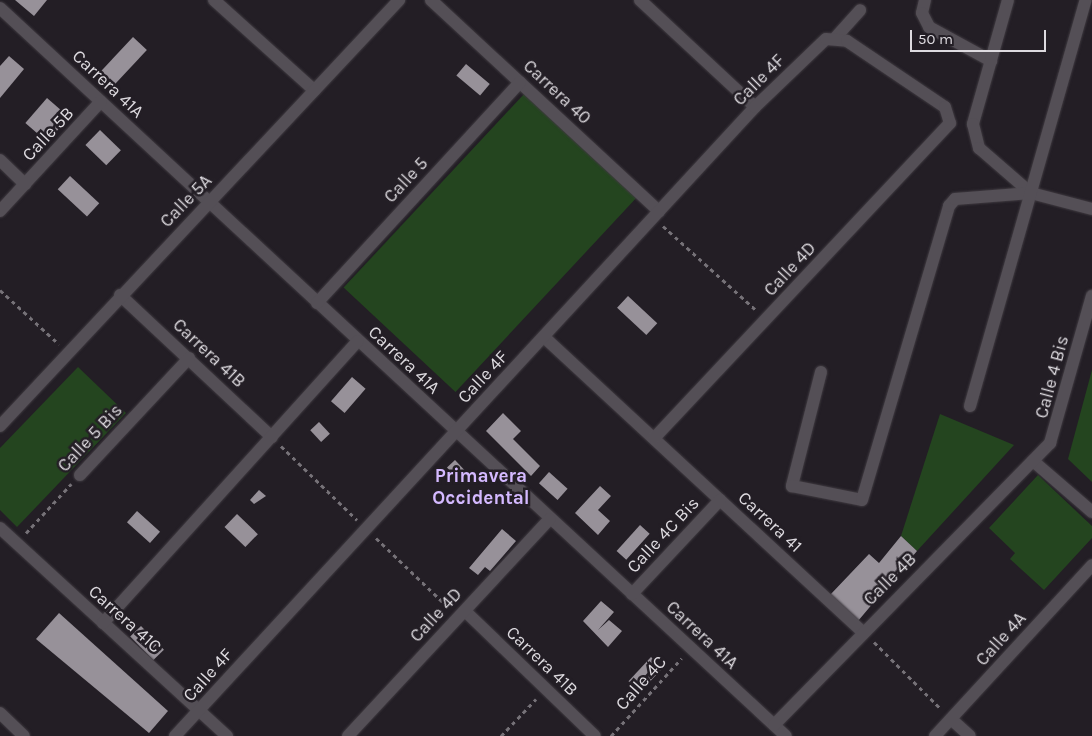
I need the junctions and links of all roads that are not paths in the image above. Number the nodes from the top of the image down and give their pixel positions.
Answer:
1 (214, 0) edge
2 (399, 0) edge
3 (431, 0) edge
4 (640, 0) edge
5 (925, 0) edge
6 (1008, 0) edge
7 (1086, 0) edge
8 (0, 8) edge
9 (860, 10) dead end
10 (836, 37) junction
11 (991, 61) junction
12 (520, 82) junction
13 (314, 90) junction
14 (101, 102) junction
15 (755, 107) junction
16 (0, 160) edge
17 (25, 184) junction
18 (1031, 193) junction
19 (210, 202) junction
20 (1092, 209) edge
21 (0, 211) edge
22 (657, 214) junction
23 (120, 295) junction
24 (1092, 296) edge
25 (317, 302) junction
26 (544, 337) junction
27 (358, 342) junction
28 (189, 358) junction
29 (821, 372) dead end
30 (970, 406) dead end
31 (0, 426) edge
32 (455, 432) junction
33 (272, 437) junction
34 (654, 438) junction
35 (1033, 461) junction
36 (80, 475) road end
37 (720, 500) junction
38 (1092, 512) edge
39 (550, 519) junction
40 (0, 528) edge
41 (1092, 565) edge
42 (632, 594) junction
43 (465, 611) junction
44 (103, 623) junction
45 (862, 631) junction
46 (200, 710) junction
47 (0, 713) edge
48 (951, 719) junction
49 (774, 725) junction
50 (24, 736) edge
51 (175, 736) edge
52 (227, 736) edge
53 (348, 736) edge
54 (595, 736) edge
55 (786, 736) edge
56 (935, 736) edge
57 (970, 736) edge

1 - 13 street
2 - 13 street, Calle 5A
3 - 12 street, Carrera 40
4 - 15 street
5 - 11 street
6 - 11 street
7 - 18 street
8 - 14 street, Carrera 41A
9 - 10 street
10 - 15 street, Calle 4F
10 - 34 street, Calle 4D
11 - 18 street
12 - 22 street, Carrera 40
12 - 25 street, Calle 5
13 - 19 street, Calle 5A
14 - 17 street, Calle 5B
14 - 19 street, Carrera 41A
15 - 22 street, Calle 4F
16 - 17 street
17 - 21 street, Calle 5B
18 - 20 street
18 - 29 street
18 - 30 street
19 - 23 street, Calle 5A
19 - 25 street, Carrera 41A
22 - 26 street, Calle 4F
23 - 28 street, Carrera 41B
23 - 31 street, Calle 5A
24 - 35 street, Calle 4 Bis
25 - 27 street, Carrera 41A
26 - 32 street, Calle 4F
26 - 34 street, Carrera 41
27 - 32 street, Carrera 41A
27 - 33 street
28 - 33 street, Carrera 41B
28 - 36 street, Calle 5 Bis
32 - 39 street, Carrera 41A
32 - 46 street, Calle 4F
33 - 44 street
34 - 37 street, Carrera 41
35 - 38 street
35 - 45 street, Calle 4B
37 - 42 street, Calle 4C Bis
37 - 45 street, Carrera 41
39 - 42 street, Carrera 41A
39 - 43 street, Calle 4D
40 - 44 street, Carrera 41C
41 - 48 street, Calle 4A
42 - 49 street, Carrera 41A
43 - 53 street, Calle 4D
43 - 54 street, Carrera 41B
44 - 46 street, Carrera 41C
45 - 49 street, Calle 4B
46 - 51 street, Calle 4F
46 - 52 street, Carrera 41C
47 - 50 street
48 - 56 street, Calle 4A
48 - 57 street
49 - 55 street, Carrera 41A

